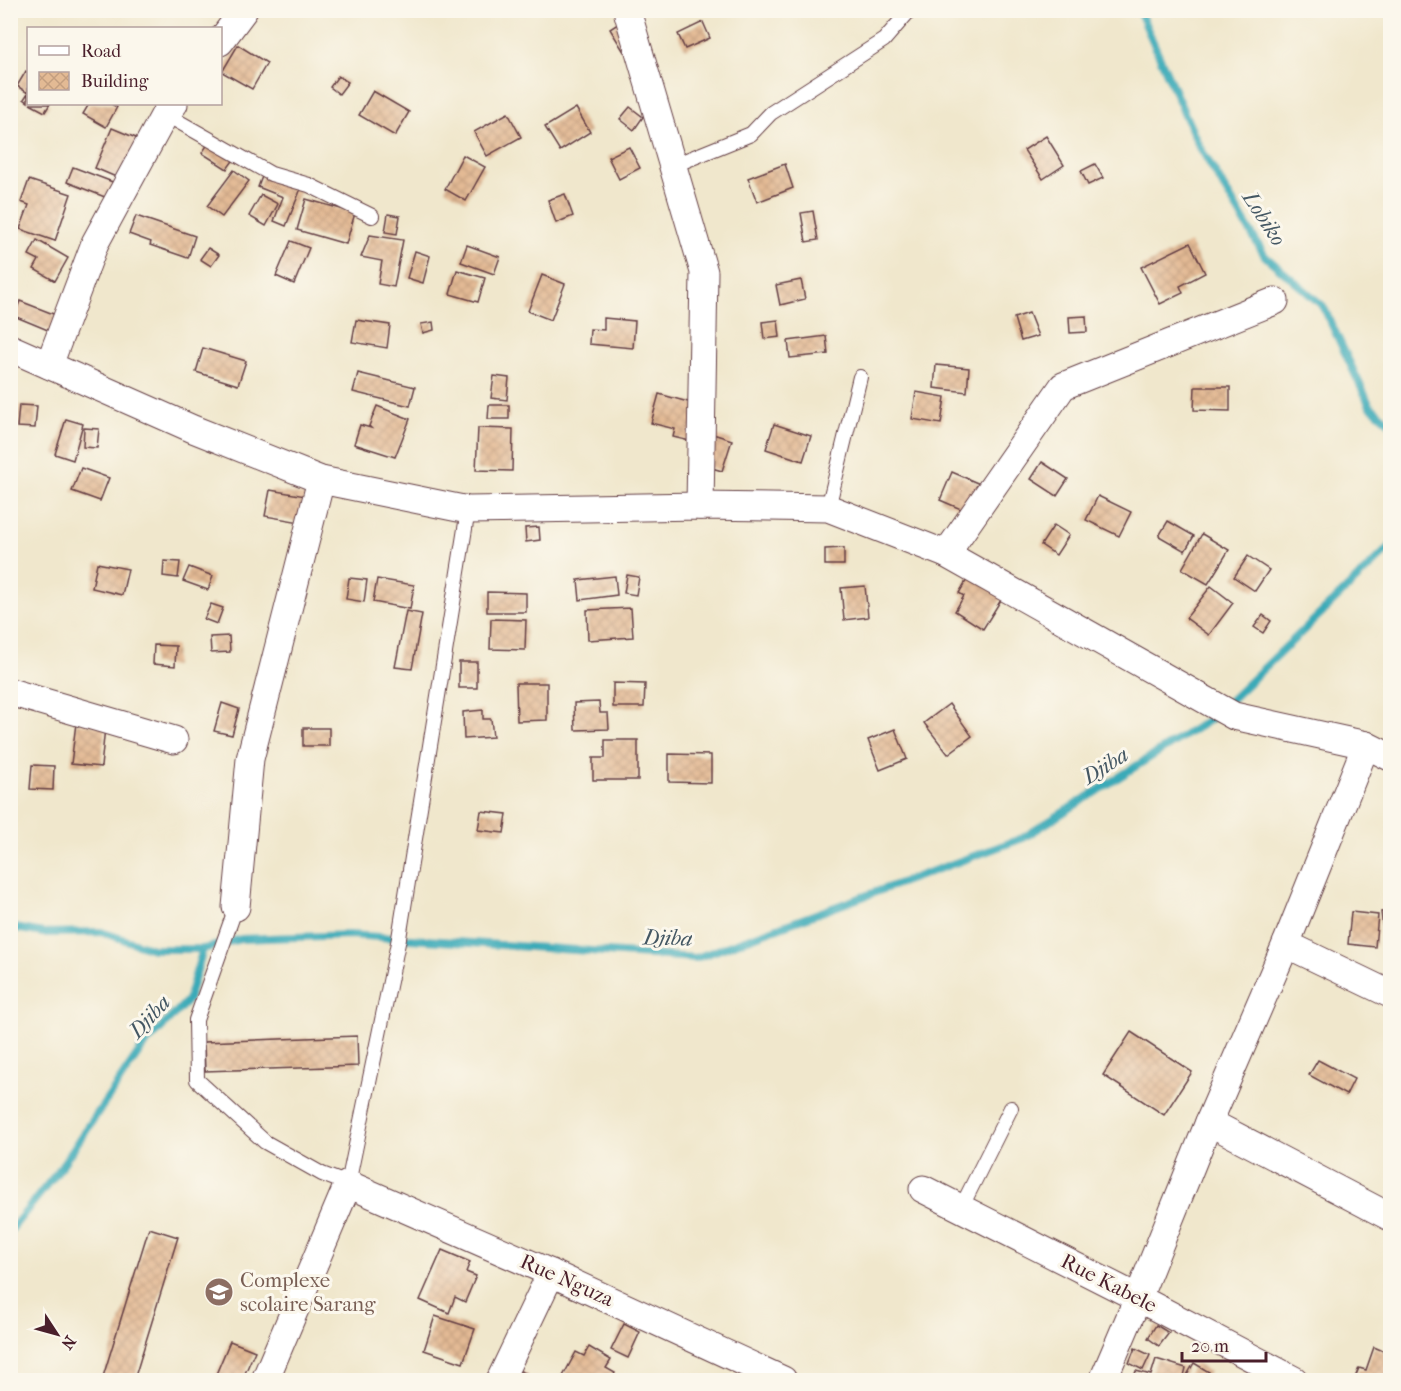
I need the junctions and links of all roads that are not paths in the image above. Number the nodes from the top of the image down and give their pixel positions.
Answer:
1 (244, 10) edge
2 (910, 10) edge
3 (628, 14) dead end
4 (222, 39) edge
5 (170, 109) edge
6 (672, 166) junction
7 (372, 216) dead end
8 (1275, 301) dead end
9 (10, 348) edge
10 (49, 364) junction
11 (860, 378) dead end
12 (321, 480) junction
13 (700, 506) junction
14 (828, 508) junction
15 (468, 510) junction
16 (946, 554) junction
17 (10, 692) edge
18 (174, 740) dead end
19 (1366, 745) junction
20 (1390, 758) edge
21 (236, 907) joint
22 (1286, 944) junction
23 (1390, 994) edge
24 (1011, 1108) dead end
25 (1209, 1122) junction
26 (348, 1184) junction
27 (923, 1189) dead end
28 (961, 1208) junction
29 (1390, 1218) edge
30 (552, 1273) junction
31 (1138, 1298) junction
32 (265, 1380) edge
33 (500, 1380) edge
34 (783, 1380) edge
35 (1103, 1380) edge
36 (1294, 1380) edge

1 - 4 street
2 - 6 lane
3 - 6 street
5 - 7 lane
5 - 10 street
6 - 13 street
8 - 16 street
9 - 10 street
10 - 12 street
11 - 14 lane
12 - 15 street
12 - 21 street
13 - 14 street
13 - 15 street
14 - 16 street
15 - 26 lane
16 - 19 street
17 - 18 street
19 - 20 street
19 - 22 street
21 - 26 lane
22 - 23 street
22 - 25 street
24 - 28 lane
25 - 29 street
25 - 31 street
26 - 30 street, Rue Nguza
26 - 32 street
27 - 28 street, Rue Kabele
28 - 31 street, Rue Kabele
30 - 33 street
30 - 34 street, Rue Nguza
31 - 35 street
31 - 36 street, Rue Kabele

